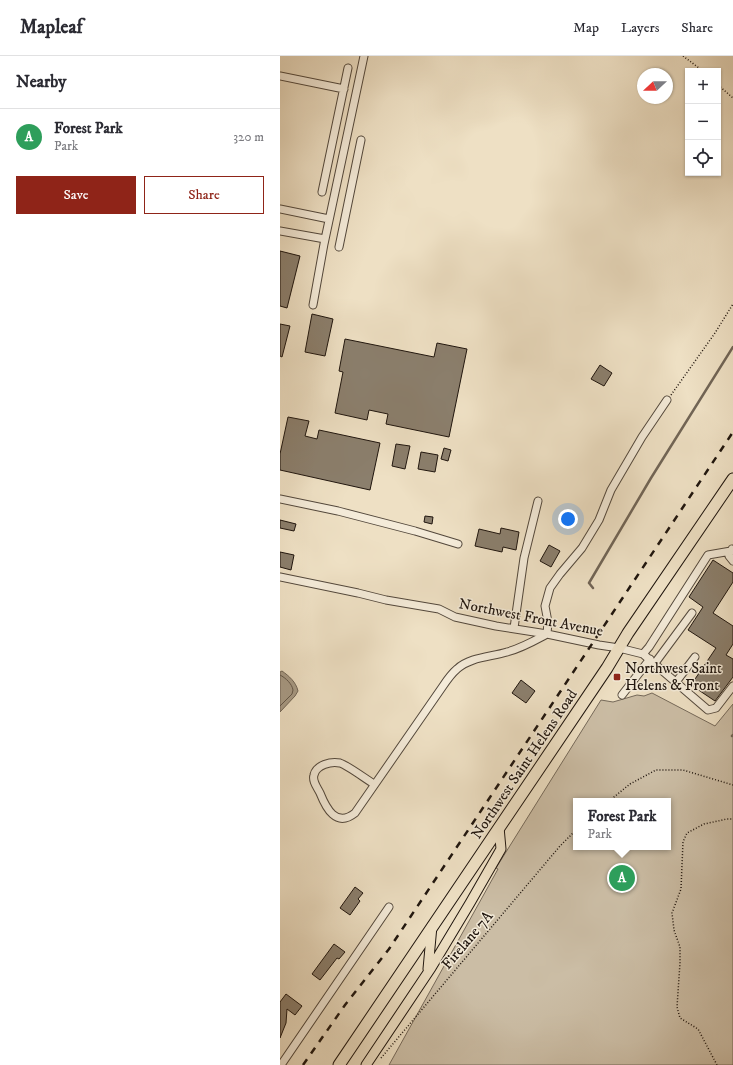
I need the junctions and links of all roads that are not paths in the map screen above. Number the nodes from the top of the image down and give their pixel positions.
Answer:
1 (364, 56) edge
2 (348, 68) dead end
3 (280, 76) edge
4 (344, 89) junction
5 (361, 140) dead end
6 (322, 192) dead end
7 (280, 209) edge
8 (329, 219) junction
9 (280, 231) edge
10 (325, 239) junction
11 (339, 247) dead end
12 (313, 306) dead end
13 (667, 400) road end
14 (733, 479) edge
15 (280, 499) edge
16 (538, 501) dead end
17 (458, 544) dead end
18 (732, 549) edge
19 (733, 561) edge
20 (280, 577) edge
21 (692, 613) dead end
22 (514, 628) junction
23 (547, 634) junction
24 (619, 648) junction
25 (643, 654) junction
26 (695, 657) dead end
27 (653, 661) junction
28 (676, 682) junction
29 (733, 686) edge
30 (622, 695) dead end
31 (374, 784) junction
32 (499, 827) junction
33 (389, 908) dead end
34 (432, 926) junction
35 (428, 972) junction
36 (281, 1065) edge
37 (339, 1065) edge
38 (366, 1065) edge

1 - 8 lane
2 - 4 lane
3 - 4 lane
4 - 6 lane
5 - 11 lane
7 - 8 lane
8 - 10 lane
9 - 10 lane
10 - 12 lane
13 - 23 lane
14 - 24 highway, Northwest Saint Helens Road
15 - 17 lane
16 - 22 lane
18 - 19 lane
18 - 25 lane
20 - 22 lane, Northwest Front Avenue
21 - 27 lane
22 - 23 lane, Northwest Front Avenue
23 - 24 lane, Northwest Front Avenue
23 - 31 lane
24 - 25 lane, Northwest Front Avenue
24 - 32 highway, Northwest Saint Helens Road
25 - 27 lane
26 - 28 lane
27 - 28 lane
27 - 30 lane
28 - 29 lane
31 - 31 lane
32 - 34 highway, Northwest Saint Helens Road
32 - 35 main road
33 - 36 lane
34 - 35 main road
34 - 37 highway, Northwest Saint Helens Road
35 - 38 main road

